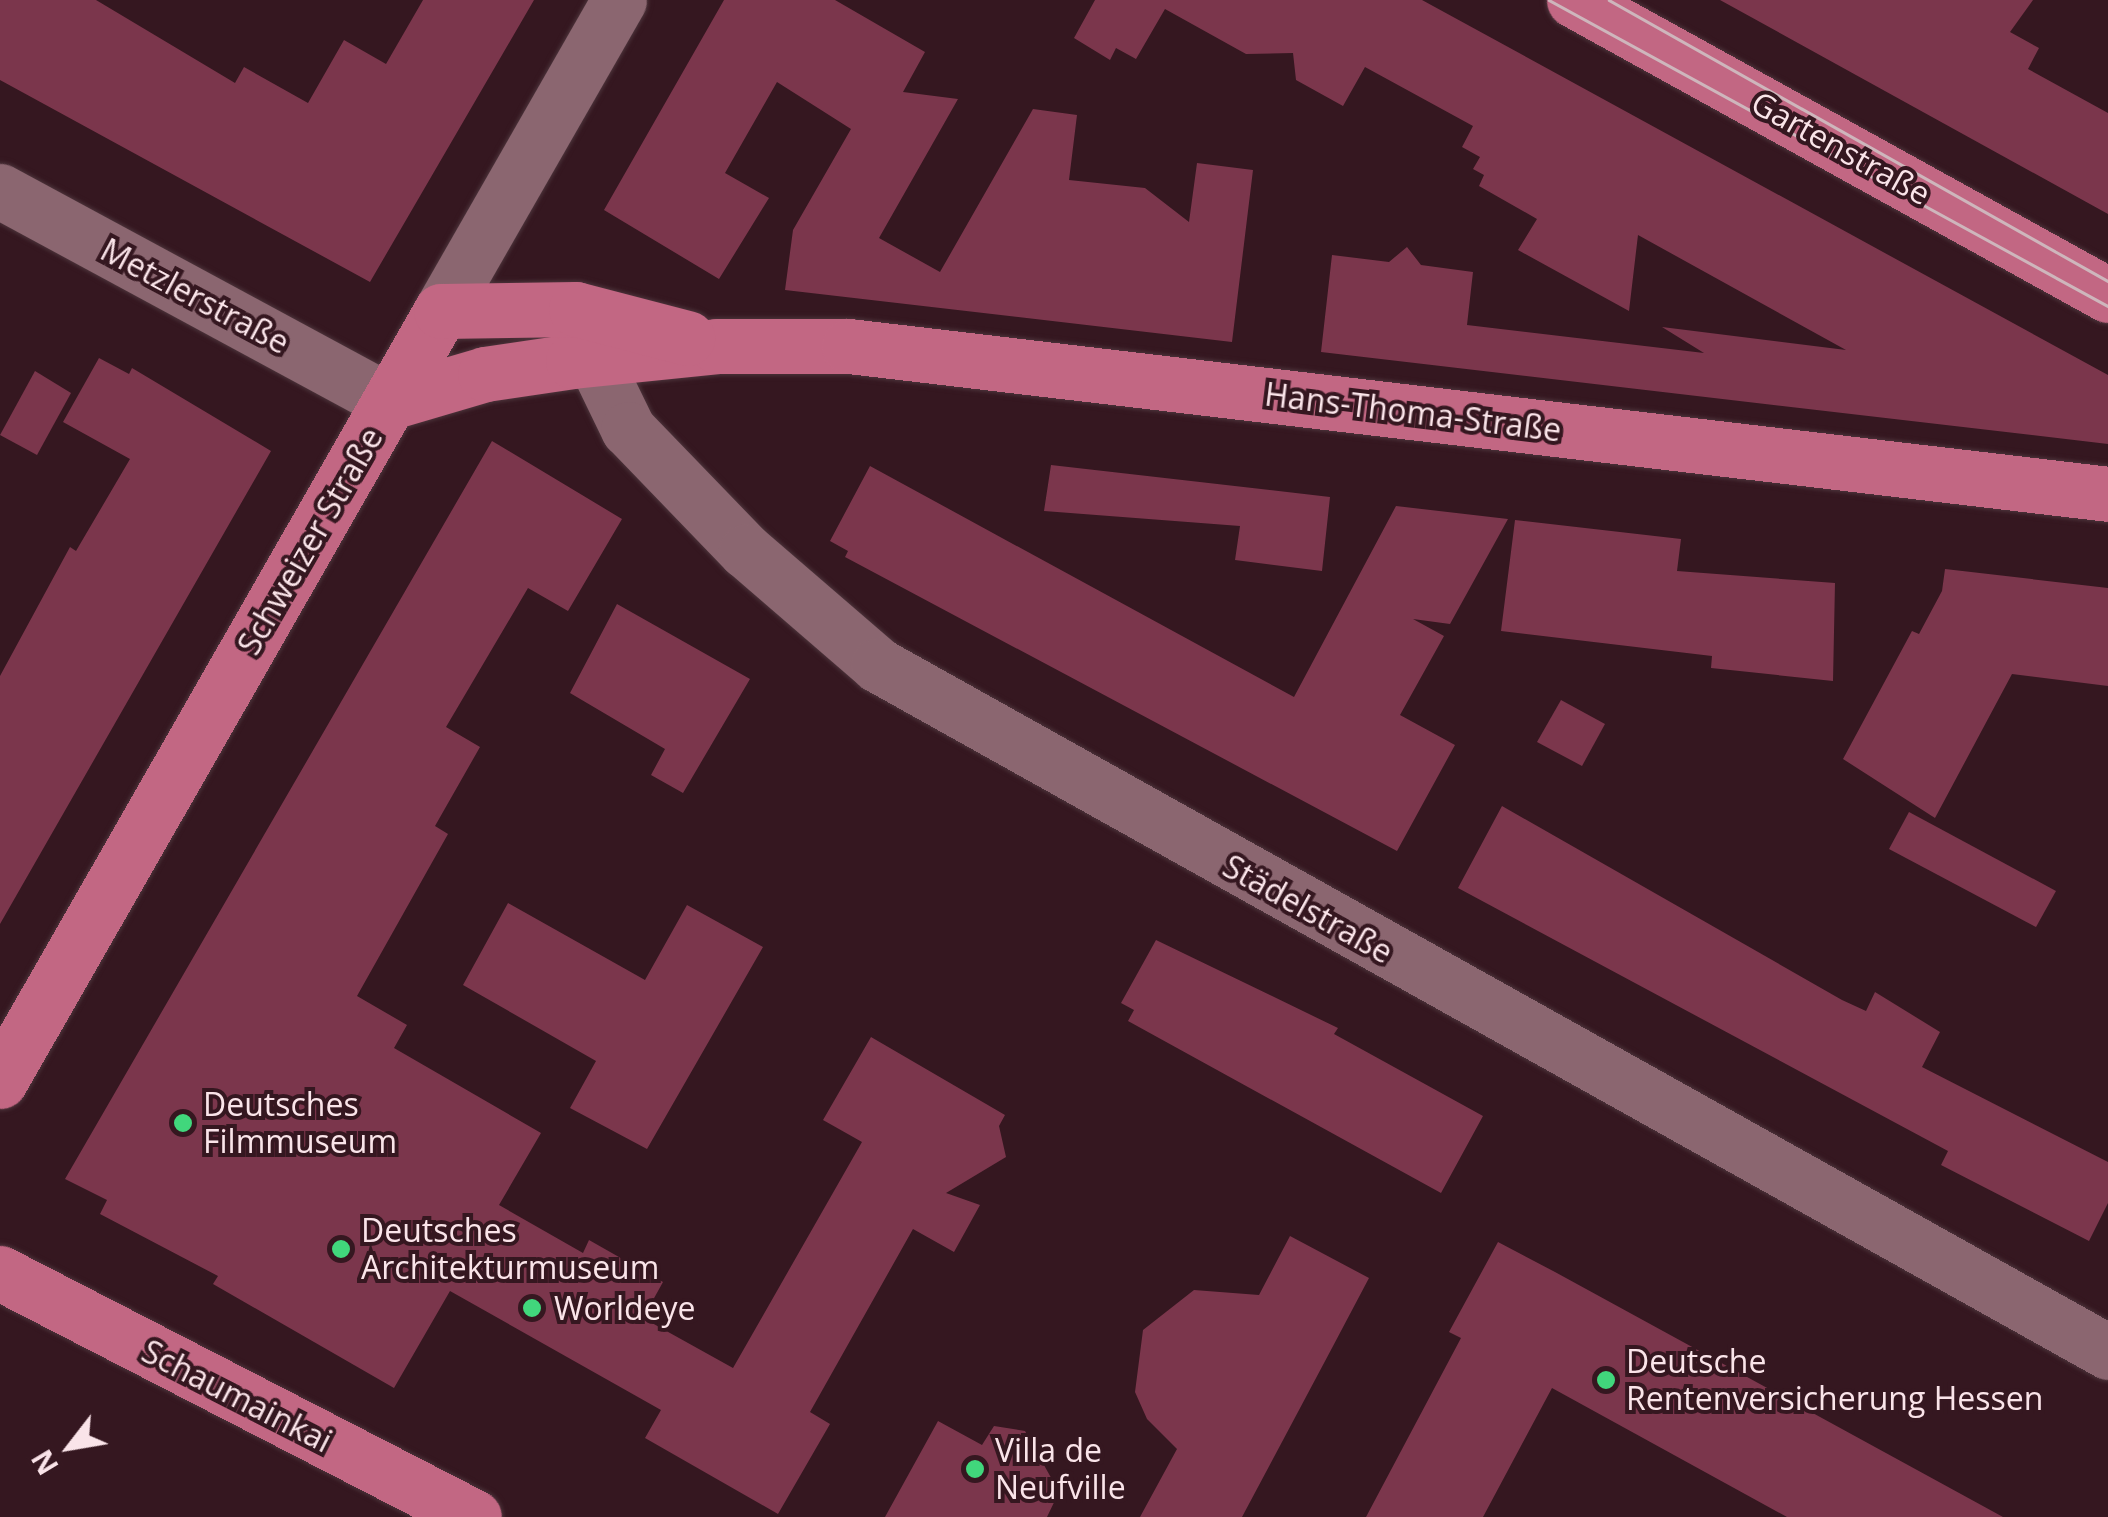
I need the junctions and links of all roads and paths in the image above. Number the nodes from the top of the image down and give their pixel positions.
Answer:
1 (619, 0) edge
2 (1574, 0) edge
3 (0, 191) edge
4 (2108, 295) edge
5 (441, 311) junction
6 (717, 346) junction
7 (594, 361) junction
8 (390, 402) junction
9 (2108, 494) edge
10 (0, 1082) edge
11 (0, 1273) edge
12 (2108, 1352) edge
13 (474, 1517) edge

1 - 5 street, Schweizer Straße
2 - 4 main road, Gartenstraße
3 - 8 street, Metzlerstraße
5 - 6 main road, Hans-Thoma-Straße
5 - 8 main road, Schweizer Straße
6 - 7 main road, Hans-Thoma-Straße
6 - 9 main road, Hans-Thoma-Straße
7 - 8 main road, Hans-Thoma-Straße
7 - 12 street, Städelstraße
8 - 10 main road, Schweizer Straße
11 - 13 main road, Schaumainkai

